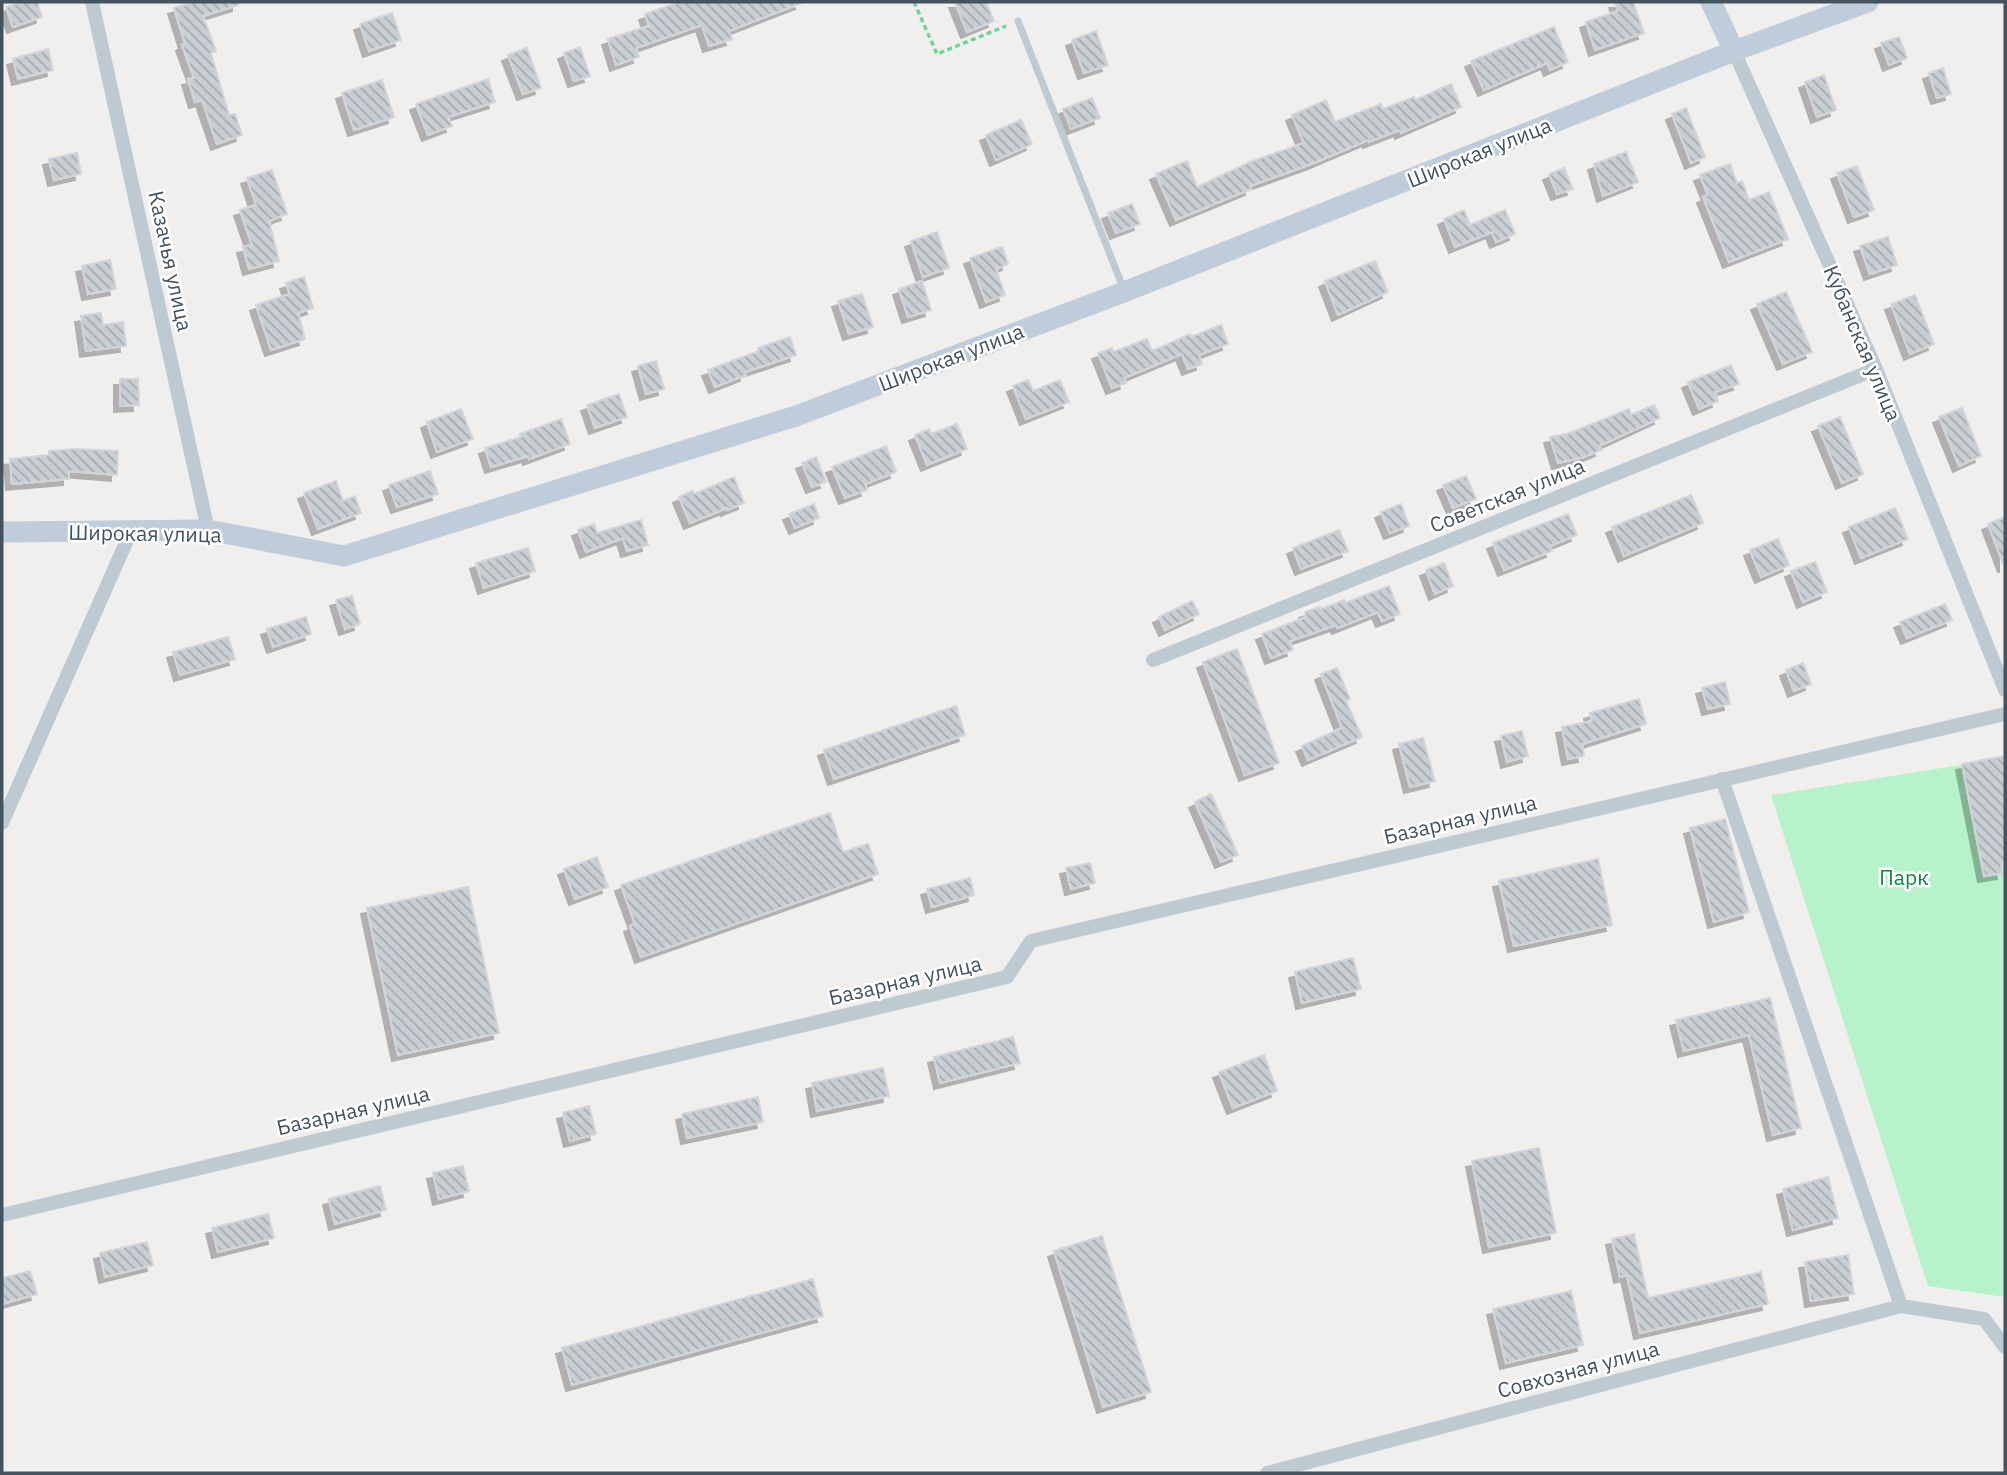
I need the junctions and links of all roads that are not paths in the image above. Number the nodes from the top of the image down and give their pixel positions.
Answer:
1 (92, 2) edge
2 (1711, 2) edge
3 (1868, 2) edge
4 (1018, 20) road end
5 (1734, 51) junction
6 (1124, 292) junction
7 (1876, 369) junction
8 (132, 529) junction
9 (208, 530) junction
10 (2, 532) edge
11 (1153, 660) dead end
12 (2005, 690) edge
13 (2005, 714) edge
14 (1722, 779) junction
15 (2, 823) edge
16 (2, 1214) edge
17 (1900, 1306) junction
18 (2005, 1347) edge
19 (1267, 1473) edge

1 - 9 street, Казачья улица
2 - 5 street, Кубанская улица
3 - 5 street, Широкая улица
4 - 6 lane
5 - 6 street, Широкая улица
5 - 7 street, Кубанская улица
6 - 9 street, Широкая улица
7 - 11 street, Советская улица
7 - 12 street, Кубанская улица
8 - 9 street, Широкая улица
8 - 10 street, Широкая улица
8 - 15 street
13 - 14 street, Базарная улица
14 - 16 street, Базарная улица
14 - 17 street
17 - 18 street
17 - 19 street, Совхозная улица

